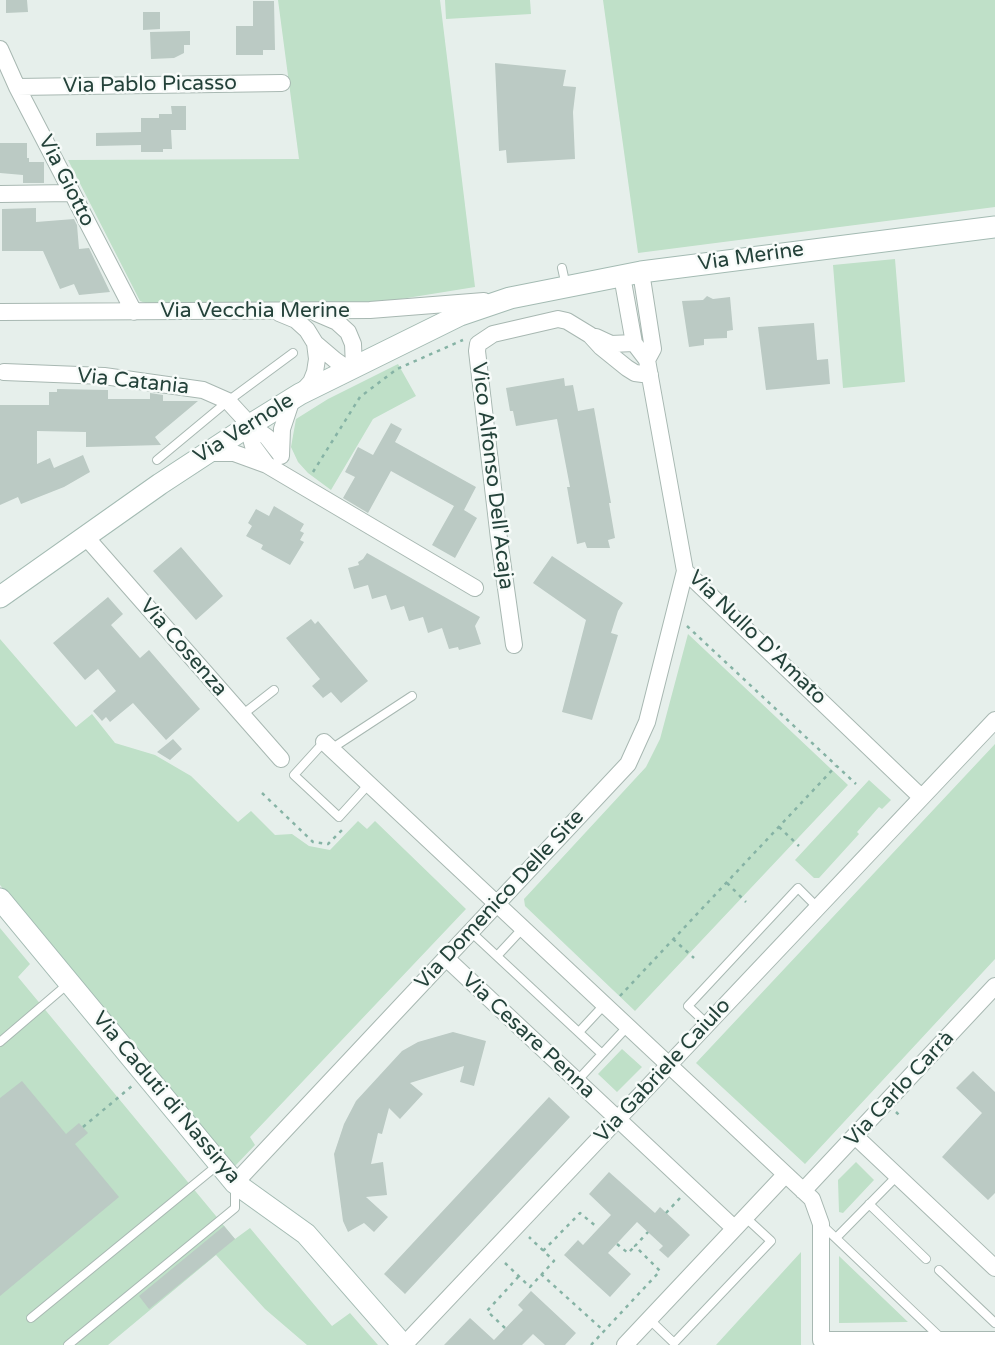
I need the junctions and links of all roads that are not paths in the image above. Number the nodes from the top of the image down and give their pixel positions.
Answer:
1 (0, 49) edge
2 (282, 83) dead end
3 (17, 87) junction
4 (72, 193) junction
5 (0, 194) edge
6 (995, 227) edge
7 (632, 274) junction
8 (510, 298) junction
9 (304, 309) junction
10 (270, 310) junction
11 (0, 312) edge
12 (134, 312) junction
13 (590, 335) junction
14 (315, 343) junction
15 (635, 343) junction
16 (293, 353) dead end
17 (354, 367) junction
18 (649, 367) junction
19 (4, 372) dead end
20 (296, 397) junction
21 (228, 401) junction
22 (250, 425) junction
23 (207, 453) junction
24 (281, 455) junction
25 (157, 460) dead end
26 (267, 466) junction
27 (292, 480) junction
28 (85, 536) junction
29 (685, 571) junction
30 (475, 588) dead end
31 (0, 597) edge
32 (514, 645) dead end
33 (274, 690) dead end
34 (412, 696) dead end
35 (242, 715) junction
36 (995, 720) edge
37 (328, 746) junction
38 (281, 759) dead end
39 (369, 784) junction
40 (921, 797) junction
41 (0, 899) edge
42 (497, 903) junction
43 (817, 907) junction
44 (523, 928) junction
45 (471, 932) junction
46 (497, 956) junction
47 (446, 958) junction
48 (69, 983) junction
49 (995, 986) edge
50 (611, 1001) junction
51 (707, 1024) junction
52 (628, 1026) junction
53 (579, 1032) junction
54 (0, 1042) edge
55 (602, 1054) junction
56 (669, 1065) junction
57 (577, 1081) junction
58 (617, 1119) junction
59 (856, 1137) junction
60 (219, 1164) junction
61 (785, 1175) junction
62 (897, 1175) junction
63 (235, 1183) junction
64 (803, 1191) junction
65 (869, 1204) junction
66 (739, 1222) junction
67 (821, 1224) junction
68 (836, 1238) junction
69 (926, 1259) dead end
70 (995, 1268) edge
71 (939, 1270) dead end
72 (31, 1318) dead end
73 (649, 1319) junction
74 (995, 1323) edge
75 (621, 1339) edge
76 (942, 1340) junction
77 (995, 1340) edge
78 (68, 1345) edge
79 (403, 1345) edge

1 - 3 street, Via Giotto
2 - 3 street, Via Pablo Picasso
3 - 4 street, Via Giotto
4 - 5 street
4 - 12 street, Via Giotto
6 - 7 main road, Via Merine
7 - 8 main road, Via Merine
7 - 15 street, Via Nullo D'Amato
7 - 18 street, Via Nullo D'Amato
8 - 9 street, Via Vecchia Merine
8 - 17 main road, Via Vernole
9 - 10 street, Via Vecchia Merine
9 - 17 street
10 - 12 street, Via Vecchia Merine
10 - 14 street
11 - 12 street, Via Vecchia Merine
13 - 15 street, Vico Alfonso Dell'Acaja
13 - 18 street, Vico Alfonso Dell'Acaja
13 - 32 street, Vico Alfonso Dell'Acaja
14 - 17 street
14 - 20 street
15 - 18 street, Via Nullo D'Amato
16 - 21 lane
17 - 20 main road, Via Vernole
18 - 29 street, Via Nullo D'Amato
19 - 21 street, Via Catania
20 - 22 main road, Via Vernole
20 - 24 street
21 - 22 street, Via Catania
21 - 25 lane
22 - 23 main road, Via Vernole
22 - 24 street, Via Catania
22 - 26 street
23 - 26 street
23 - 28 main road, Via Vernole
24 - 27 street
26 - 27 street
27 - 30 street
28 - 31 main road, Via Vernole
28 - 35 street, Via Cosenza
29 - 40 street, Via Nullo D'Amato
29 - 42 street, Via Domenico Delle Site
33 - 35 lane
34 - 37 lane
35 - 38 street, Via Cosenza
36 - 40 street, Via Gabriele Caiulo
37 - 39 street
37 - 39 lane
39 - 42 street
40 - 43 street, Via Gabriele Caiulo
41 - 48 main road, Via Caduti di Nassirya
42 - 44 street
42 - 45 street, Via Domenico Delle Site
43 - 51 street, Via Gabriele Caiulo
43 - 51 lane
44 - 46 lane
44 - 50 street
45 - 46 lane
45 - 47 street, Via Domenico Delle Site
46 - 53 lane
47 - 57 street, Via Cesare Penna
47 - 63 street, Via Domenico Delle Site
48 - 54 lane
48 - 60 main road, Via Caduti di Nassirya
49 - 59 street, Via Carlo Carrà
50 - 52 street
50 - 53 lane
51 - 56 street, Via Gabriele Caiulo
52 - 55 lane
52 - 56 street
53 - 55 lane
55 - 57 lane
56 - 58 street, Via Gabriele Caiulo
56 - 61 street
57 - 58 street, Via Cesare Penna
58 - 66 street, Via Cesare Penna
58 - 79 street, Via Gabriele Caiulo
59 - 62 street
59 - 64 street, Via Carlo Carrà
60 - 63 main road, Via Caduti di Nassirya
60 - 72 lane
61 - 64 street
61 - 66 street
62 - 65 lane
62 - 70 street
63 - 78 lane
63 - 79 main road, Via Caduti di Nassirya
64 - 67 street
65 - 68 lane
65 - 69 lane
66 - 73 street
66 - 73 lane
67 - 68 lane
67 - 76 street
68 - 76 lane
71 - 74 lane
73 - 75 street
76 - 77 street

